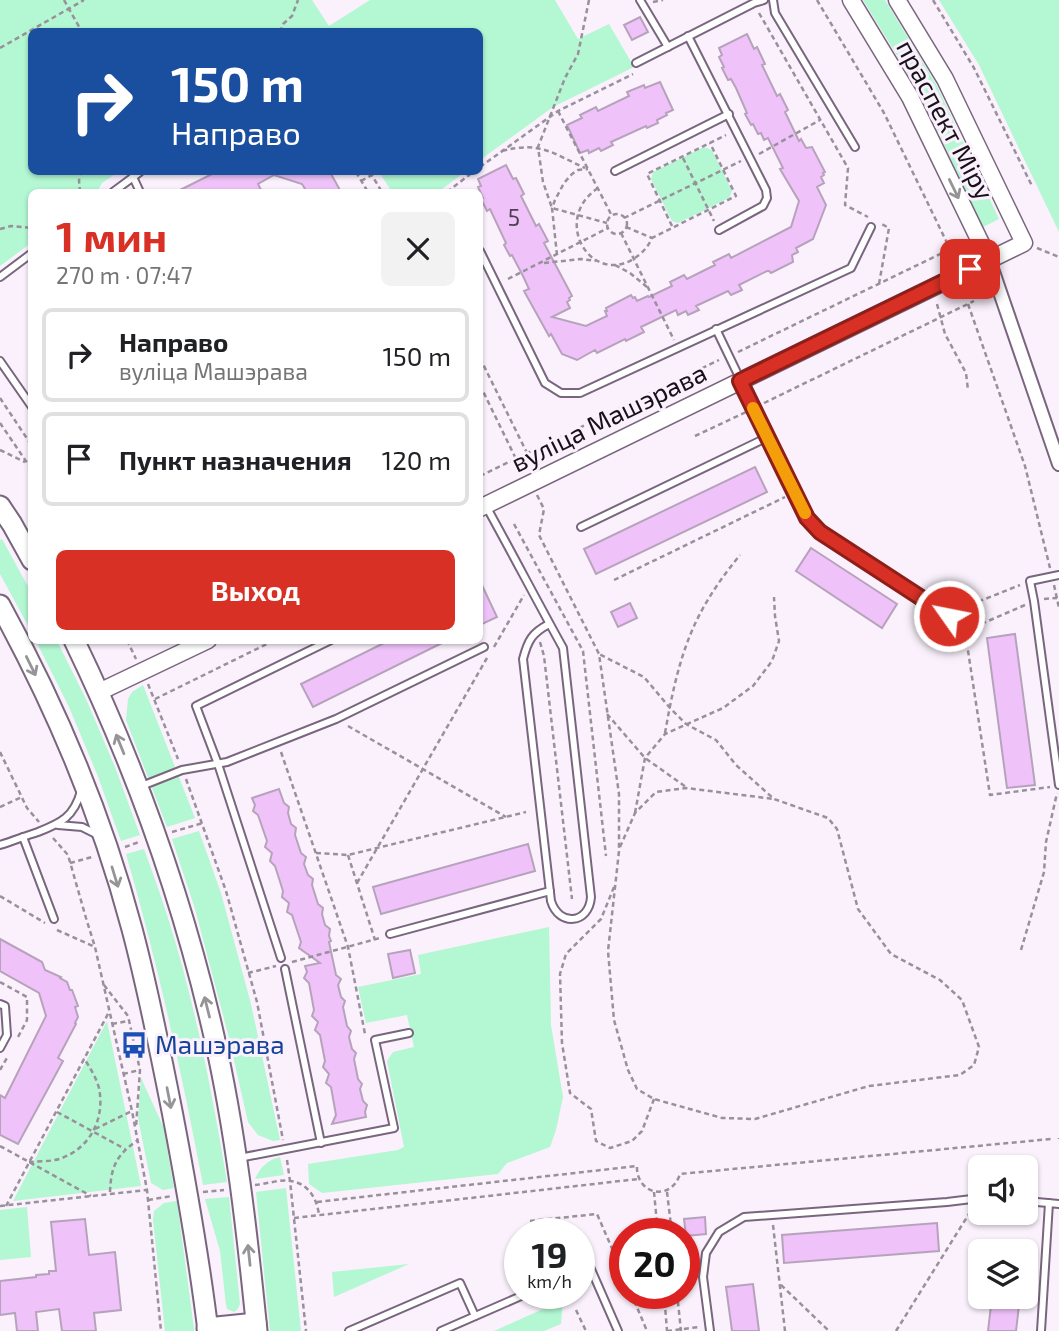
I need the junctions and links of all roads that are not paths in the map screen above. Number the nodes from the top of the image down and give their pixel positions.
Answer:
1 (640, 0) edge
2 (764, 0) edge
3 (773, 0) edge
4 (851, 0) edge
5 (897, 0) edge
6 (688, 36) junction
7 (668, 47) junction
8 (636, 63) dead end
9 (729, 114) junction
10 (855, 147) dead end
11 (615, 171) dead end
12 (135, 175) edge
13 (132, 177) junction
14 (117, 189) edge
15 (139, 189) edge
16 (871, 227) dead end
17 (719, 230) road end
18 (1024, 243) joint
19 (28, 256) edge
20 (483, 257) edge
21 (989, 260) junction
22 (0, 276) edge
23 (716, 329) junction
24 (0, 361) edge
25 (740, 381) junction
26 (28, 401) edge
27 (768, 437) junction
28 (1059, 464) edge
29 (0, 506) edge
30 (483, 507) edge
31 (483, 509) edge
32 (581, 527) dead end
33 (28, 553) edge
34 (1056, 575) edge
35 (0, 605) edge
36 (949, 616) road end
37 (549, 624) junction
38 (76, 644) edge
39 (200, 644) edge
40 (323, 644) edge
41 (484, 647) dead end
42 (99, 692) junction
43 (218, 764) junction
44 (83, 782) junction
45 (1059, 785) edge
46 (138, 787) junction
47 (58, 825) junction
48 (23, 837) junction
49 (0, 845) edge
50 (106, 846) junction
51 (550, 891) junction
52 (54, 919) dead end
53 (390, 934) road end
54 (0, 1004) edge
55 (409, 1033) dead end
56 (0, 1048) edge
57 (321, 1143) junction
58 (237, 1158) junction
59 (968, 1199) edge
60 (1038, 1202) edge
61 (1049, 1203) junction
62 (1059, 1204) edge
63 (595, 1278) edge
64 (504, 1303) edge
65 (475, 1316) junction
66 (257, 1327) edge
67 (709, 1328) edge
68 (208, 1329) edge
69 (349, 1331) edge
70 (441, 1331) edge
71 (618, 1331) edge
72 (1041, 1331) edge

1 - 7 lane
2 - 6 lane
3 - 10 lane
4 -> 21 street, праспект Міру
5 - 18 street, праспект Міру
6 - 7 lane
6 - 9 lane
7 - 8 lane
9 - 11 lane
9 - 17 lane
12 - 13 lane
13 - 14 lane
13 - 15 lane
16 - 23 lane
18 - 21 street, вуліца Машэрава
19 - 22 lane
20 - 23 lane
21 - 25 street, вуліца Машэрава
21 - 28 street, праспект Міру
23 - 25 lane
24 - 26 lane
25 - 27 lane
25 - 30 street, вуліца Машэрава
27 - 32 lane
27 - 36 lane
29 - 33 main road
31 - 37 lane
34 - 45 lane
35 -> 44 main road
37 - 51 lane
37 - 51 lane
38 - 42 main road
39 - 42 street
40 - 43 lane
41 - 43 lane
46 -> 42 main road
43 - 46 lane
43 - 57 lane
44 - 47 lane
44 - 50 main road
58 -> 46 main road
47 - 48 lane
47 - 50 lane
48 - 49 lane
48 - 52 lane
50 -> 68 main road
51 - 53 lane
54 - 56 lane
55 - 57 lane
57 - 58 lane
66 -> 58 main road
59 - 67 lane
60 - 61 lane
61 - 62 lane
61 - 72 lane
63 - 71 lane
64 - 65 lane
65 - 69 lane
65 - 70 lane
66 - 68 main road

